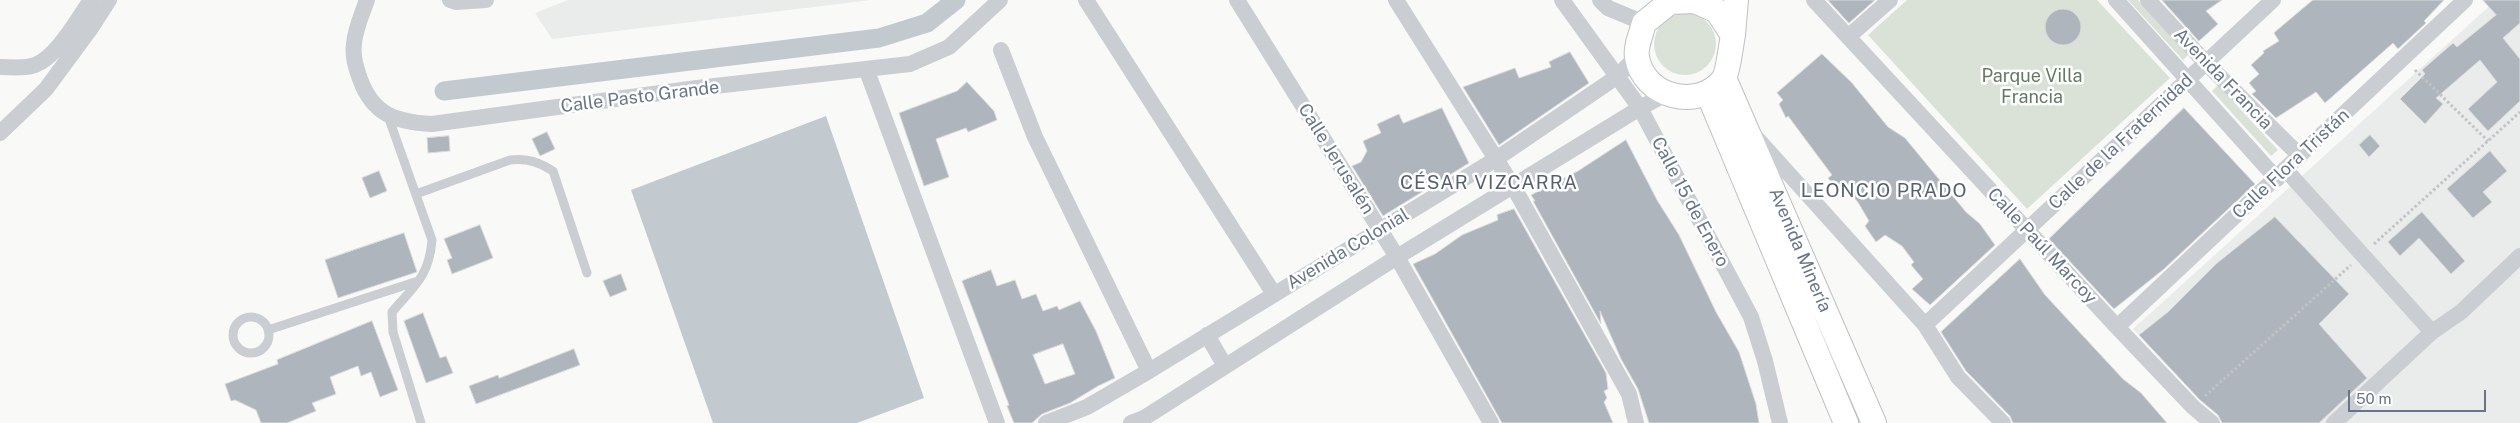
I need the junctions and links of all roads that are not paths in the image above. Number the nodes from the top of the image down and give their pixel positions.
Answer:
1 (91, 0) edge
2 (109, 0) edge
3 (367, 0) edge
4 (450, 0) edge
5 (486, 0) edge
6 (1000, 0) edge
7 (1086, 0) edge
8 (1237, 0) edge
9 (1396, 0) edge
10 (1562, 0) edge
11 (1600, 0) edge
12 (1736, 0) edge
13 (1814, 0) edge
14 (1890, 0) edge
15 (2116, 0) edge
16 (2148, 0) edge
17 (2273, 0) edge
18 (2465, 0) edge
19 (1671, 1) edge
20 (1644, 22) junction
21 (1732, 35) junction
22 (1848, 37) junction
23 (1001, 50) dead end
24 (1637, 56) junction
25 (2205, 62) junction
26 (0, 67) edge
27 (867, 71) junction
28 (1618, 76) junction
29 (2188, 81) junction
30 (1716, 86) junction
31 (1666, 94) junction
32 (1640, 108) junction
33 (388, 116) junction
34 (1746, 126) junction
35 (0, 133) edge
36 (2300, 156) junction
37 (1496, 159) junction
38 (2281, 174) junction
39 (1513, 186) junction
40 (416, 194) junction
41 (2027, 229) junction
42 (1380, 230) junction
43 (2520, 256) edge
44 (1397, 257) junction
45 (587, 273) dead end
46 (421, 280) junction
47 (1274, 294) junction
48 (1925, 325) junction
49 (2116, 327) junction
50 (268, 330) junction
51 (2432, 332) junction
52 (1207, 335) junction
53 (1225, 366) junction
54 (1149, 371) junction
55 (1140, 421) edge
56 (421, 423) edge
57 (998, 423) edge
58 (1046, 423) edge
59 (1491, 423) edge
60 (1636, 423) edge
61 (1780, 423) edge
62 (1846, 423) edge
63 (1874, 423) edge
64 (2003, 423) edge
65 (2212, 423) edge
66 (2334, 423) edge

1 - 26 street
2 - 35 street
3 - 33 street, Calle Pasto Grande
4 - 5 street
6 - 27 street, Calle Pasto Grande
7 - 47 street
8 - 42 street, Calle Jerusalén
9 - 37 street
10 - 28 street, Calle 15 de Enero
11 - 20 street
12 - 21 main road
13 - 22 street, Calle Paúl Marcoy
14 - 22 street
15 - 29 street, Avenida Francia
16 - 25 street, Avenida Francia
17 - 25 street, Calle de la Fraternidad
18 - 36 street, Calle Flora Tristán
19 - 20 main road
19 - 21 main road
20 - 24 main road
21 - 30 main road
22 - 41 street, Calle Paúl Marcoy
23 - 54 street
24 - 28 street, Avenida Colonial
24 - 31 main road
25 - 29 street, Calle de la Fraternidad
25 - 36 street, Avenida Francia
27 - 33 street, Calle Pasto Grande
27 - 57 street
28 - 32 street, Calle 15 de Enero
28 - 37 street, Avenida Colonial
29 - 38 street, Avenida Francia
29 - 41 street, Calle de la Fraternidad
30 - 31 main road
30 - 34 main road, Avenida Minería
30 - 62 main road, Avenida Minería
31 - 32 street, Avenida Colonial
32 - 39 street, Avenida Colonial
32 - 61 street, Calle 15 de Enero
33 - 40 lane
34 - 48 street
34 - 63 main road, Avenida Minería
36 - 38 street, Calle Flora Tristán
37 - 39 street
37 - 42 street, Avenida Colonial
38 - 49 street, Calle Flora Tristán
38 - 51 street, Avenida Francia
39 - 44 street, Avenida Colonial
39 - 60 street
40 - 45 lane
40 - 46 lane
41 - 48 street, Calle de la Fraternidad
41 - 49 street, Calle Paúl Marcoy
42 - 44 street, Calle Jerusalén
42 - 47 street, Avenida Colonial
43 - 51 street
44 - 53 street, Avenida Colonial
44 - 59 street, Calle Jerusalén
46 - 50 lane
46 - 56 lane
47 - 52 street, Avenida Colonial
48 - 64 street
49 - 65 street, Calle Paúl Marcoy
50 - 50 lane
51 - 66 street
52 - 53 street
52 - 54 street, Avenida Colonial
53 - 55 street, Avenida Colonial
54 - 58 street, Avenida Colonial

